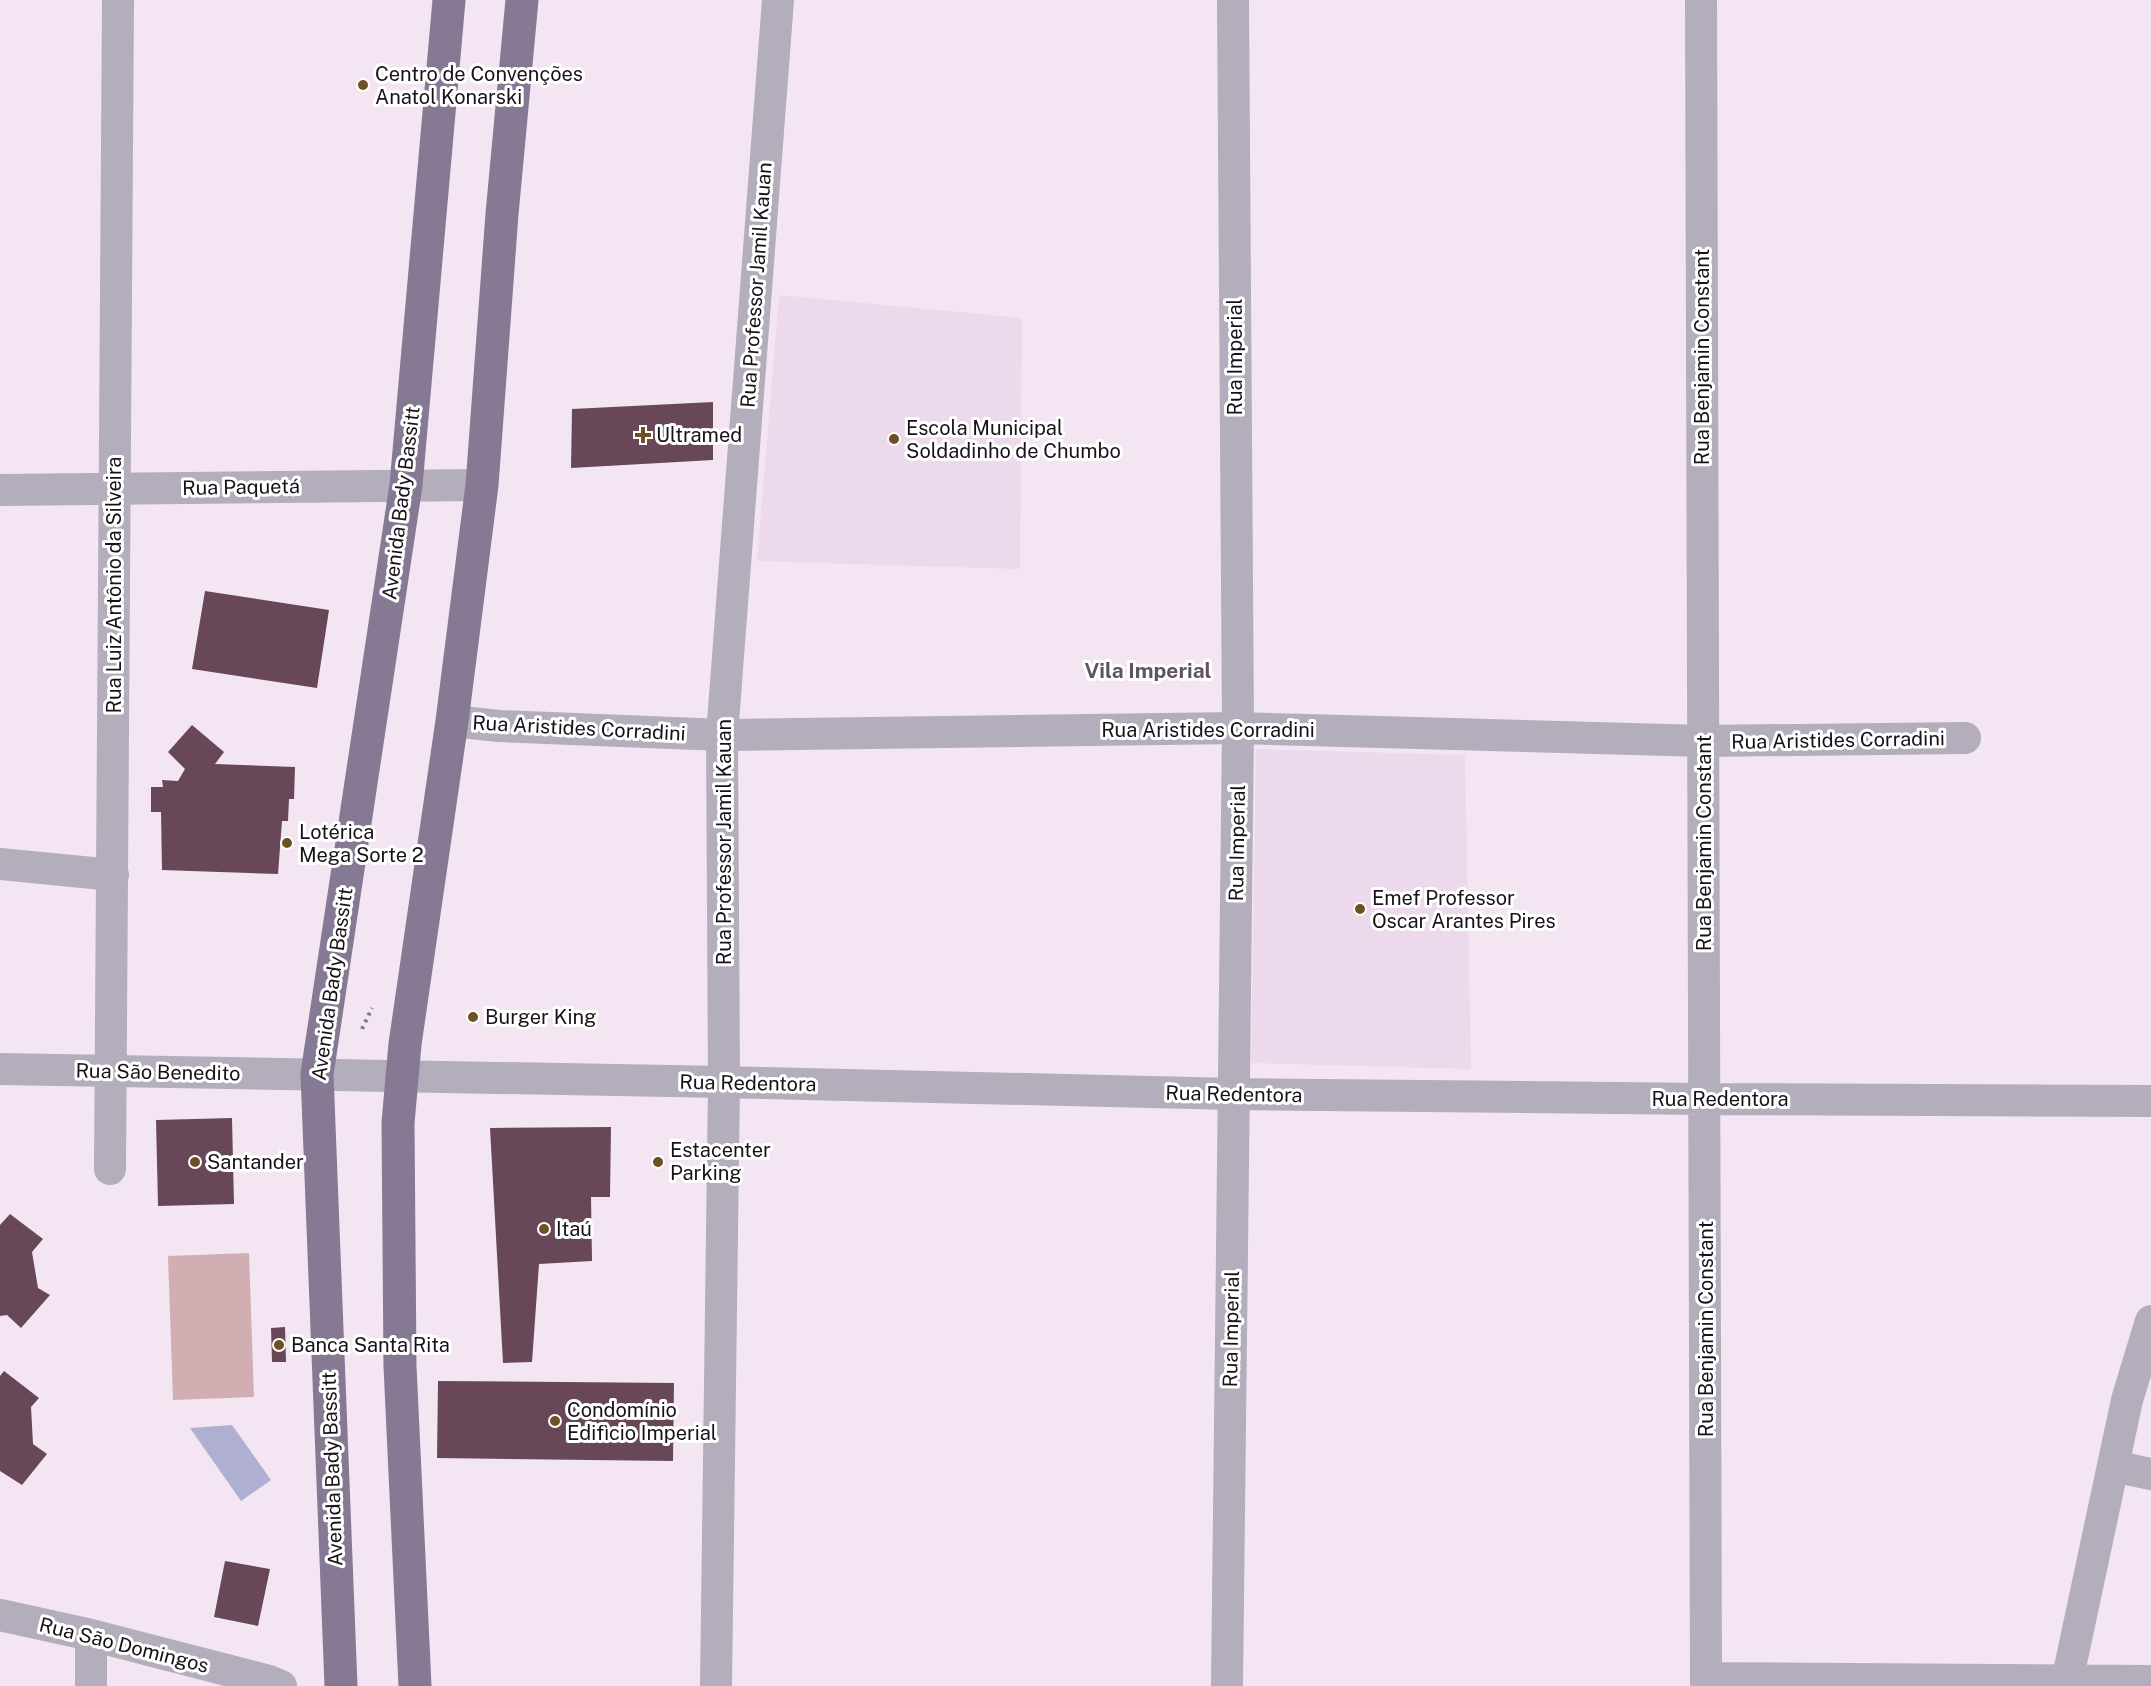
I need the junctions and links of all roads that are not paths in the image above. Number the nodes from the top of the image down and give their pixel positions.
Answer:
1 (118, 0) edge
2 (449, 0) edge
3 (522, 0) edge
4 (778, 0) edge
5 (1233, 0) edge
6 (1701, 0) edge
7 (406, 485) junction
8 (483, 485) junction
9 (115, 489) junction
10 (0, 490) edge
11 (452, 721) junction
12 (1238, 728) junction
13 (722, 735) junction
14 (1965, 738) dead end
15 (1703, 741) junction
16 (0, 864) edge
17 (113, 875) junction
18 (0, 1069) edge
19 (112, 1071) junction
20 (316, 1074) junction
21 (401, 1076) junction
22 (724, 1082) junction
23 (1234, 1094) junction
24 (1706, 1099) junction
25 (2151, 1101) edge
26 (110, 1169) dead end
27 (2151, 1321) edge
28 (2139, 1402) edge
29 (2113, 1466) junction
30 (2151, 1474) edge
31 (0, 1615) edge
32 (91, 1635) junction
33 (2151, 1681) edge
34 (1706, 1682) edge
35 (2066, 1683) edge
36 (91, 1686) edge
37 (281, 1686) edge
38 (341, 1686) edge
39 (415, 1686) edge
40 (716, 1686) edge
41 (1227, 1686) edge

1 - 9 street, Rua Luiz Antônio da Silveira
2 - 7 main road, Avenida Bady Bassitt
3 - 8 main road
4 - 13 street, Rua Professor Jamil Kauan
5 - 12 street, Rua Imperial
6 - 15 street, Rua Benjamin Constant
7 - 8 street, Rua Paquetá
7 - 9 street, Rua Paquetá
7 - 20 main road, Avenida Bady Bassitt
8 - 11 main road
9 - 10 street, Rua Paquetá
9 - 17 street, Rua Luiz Antônio da Silveira
11 - 13 street, Rua Aristides Corradini
11 - 21 main road
12 - 13 street, Rua Aristides Corradini
12 - 15 street, Rua Aristides Corradini
12 - 23 street, Rua Imperial
13 - 22 street, Rua Professor Jamil Kauan
14 - 15 street, Rua Aristides Corradini
15 - 24 street, Rua Benjamin Constant
16 - 17 street
17 - 19 street, Rua Luiz Antônio da Silveira
18 - 19 street, Rua São Benedito
19 - 20 street, Rua São Benedito
19 - 26 street, Rua Luiz Antônio da Silveira
20 - 21 street, Rua Redentora
20 - 38 main road, Avenida Bady Bassitt
21 - 22 street, Rua Redentora
21 - 39 main road
22 - 23 street, Rua Redentora
22 - 40 street, Rua Professor Jamil Kauan
23 - 24 street, Rua Redentora
23 - 41 street, Rua Imperial
24 - 25 street, Rua Redentora
24 - 34 street, Rua Benjamin Constant
27 - 28 street
28 - 29 street
29 - 30 street
29 - 35 street
31 - 32 street, Rua São Domingos
32 - 36 street
32 - 37 street, Rua São Domingos
33 - 35 street
34 - 35 street

